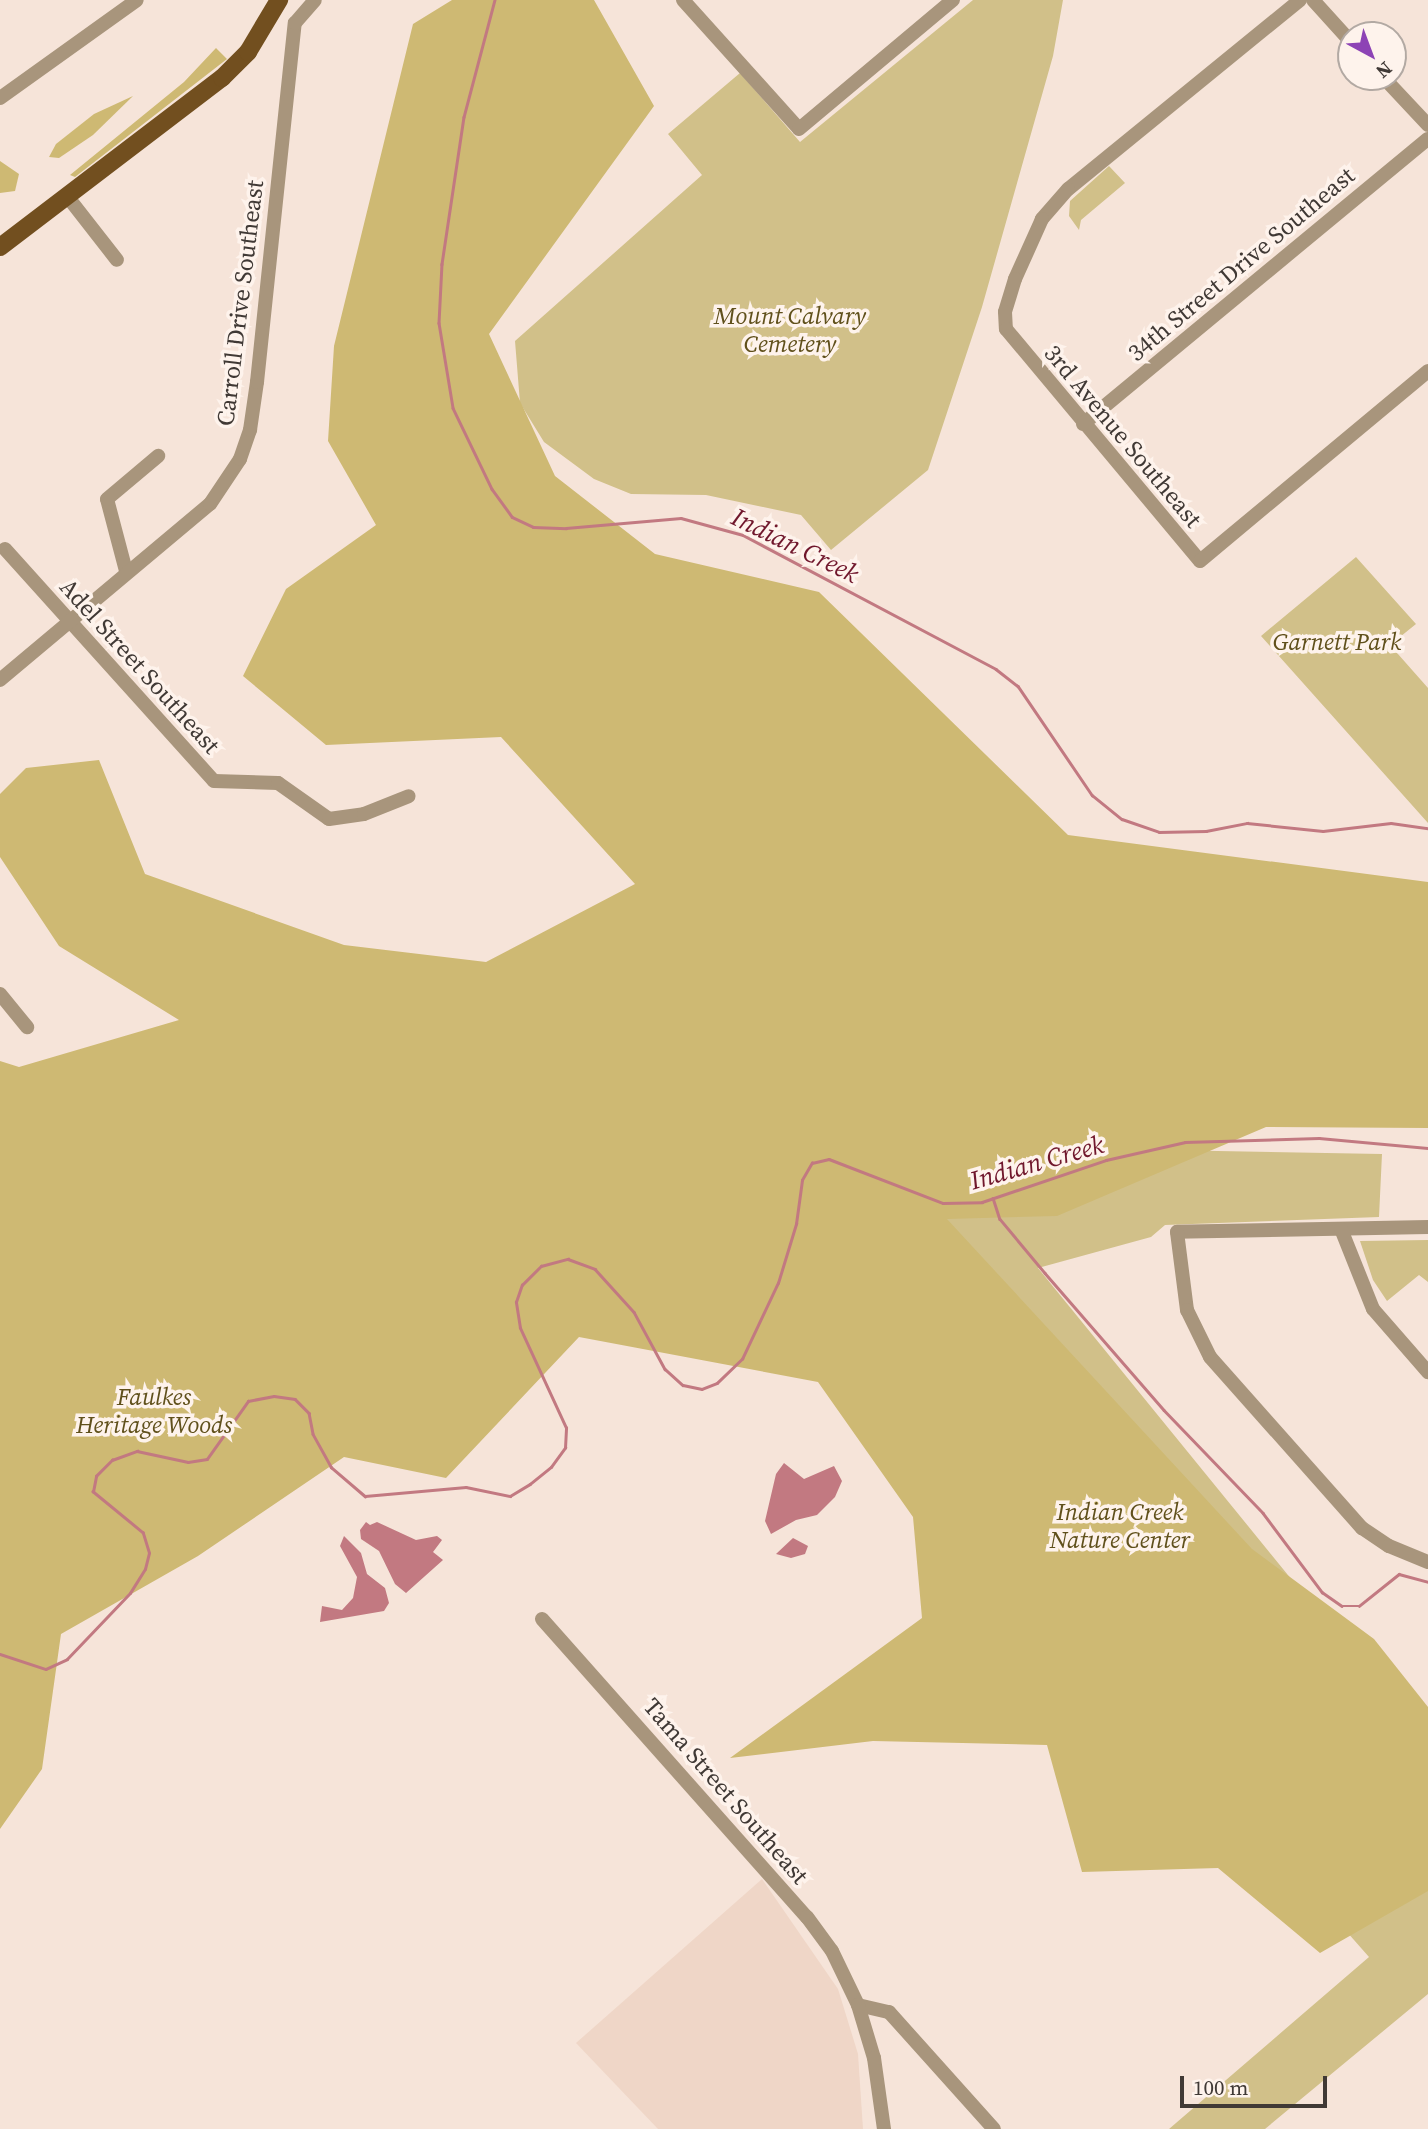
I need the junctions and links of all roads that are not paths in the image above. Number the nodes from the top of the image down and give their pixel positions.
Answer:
1 (137, 0) edge
2 (279, 0) edge
3 (314, 0) edge
4 (683, 0) edge
5 (953, 0) edge
6 (1300, 0) edge
7 (1313, 0) edge
8 (1337, 27) edge
9 (1396, 91) edge
10 (0, 98) edge
11 (1428, 125) edge
12 (1428, 139) edge
13 (67, 196) junction
14 (0, 247) edge
15 (117, 260) dead end
16 (1428, 371) edge
17 (1083, 424) junction
18 (158, 456) dead end
19 (5, 549) dead end
20 (127, 571) junction
21 (69, 621) junction
22 (0, 680) edge
23 (409, 796) dead end
24 (0, 995) edge
25 (27, 1027) dead end
26 (1428, 1227) edge
27 (1341, 1229) junction
28 (1428, 1371) edge
29 (1428, 1562) edge
30 (542, 1619) dead end
31 (858, 2005) junction
32 (884, 2129) edge
33 (994, 2129) edge

1 - 10 street
2 - 13 main road
3 - 20 street, Carroll Drive Southeast
4 - 5 street
6 - 17 street, 3rd Avenue Southeast
7 - 8 street
9 - 11 street
12 - 17 street, 34th Street Drive Southeast
13 - 14 main road
13 - 15 street
16 - 17 street, 3rd Avenue Southeast
18 - 20 street
19 - 21 street, Adel Street Southeast
20 - 21 street, Carroll Drive Southeast
21 - 22 street, Carroll Drive Southeast
21 - 23 street, Adel Street Southeast
24 - 25 street
26 - 27 street
27 - 28 street
27 - 29 street
30 - 31 street, Tama Street Southeast
31 - 32 street, Tama Street Southeast
31 - 33 street

